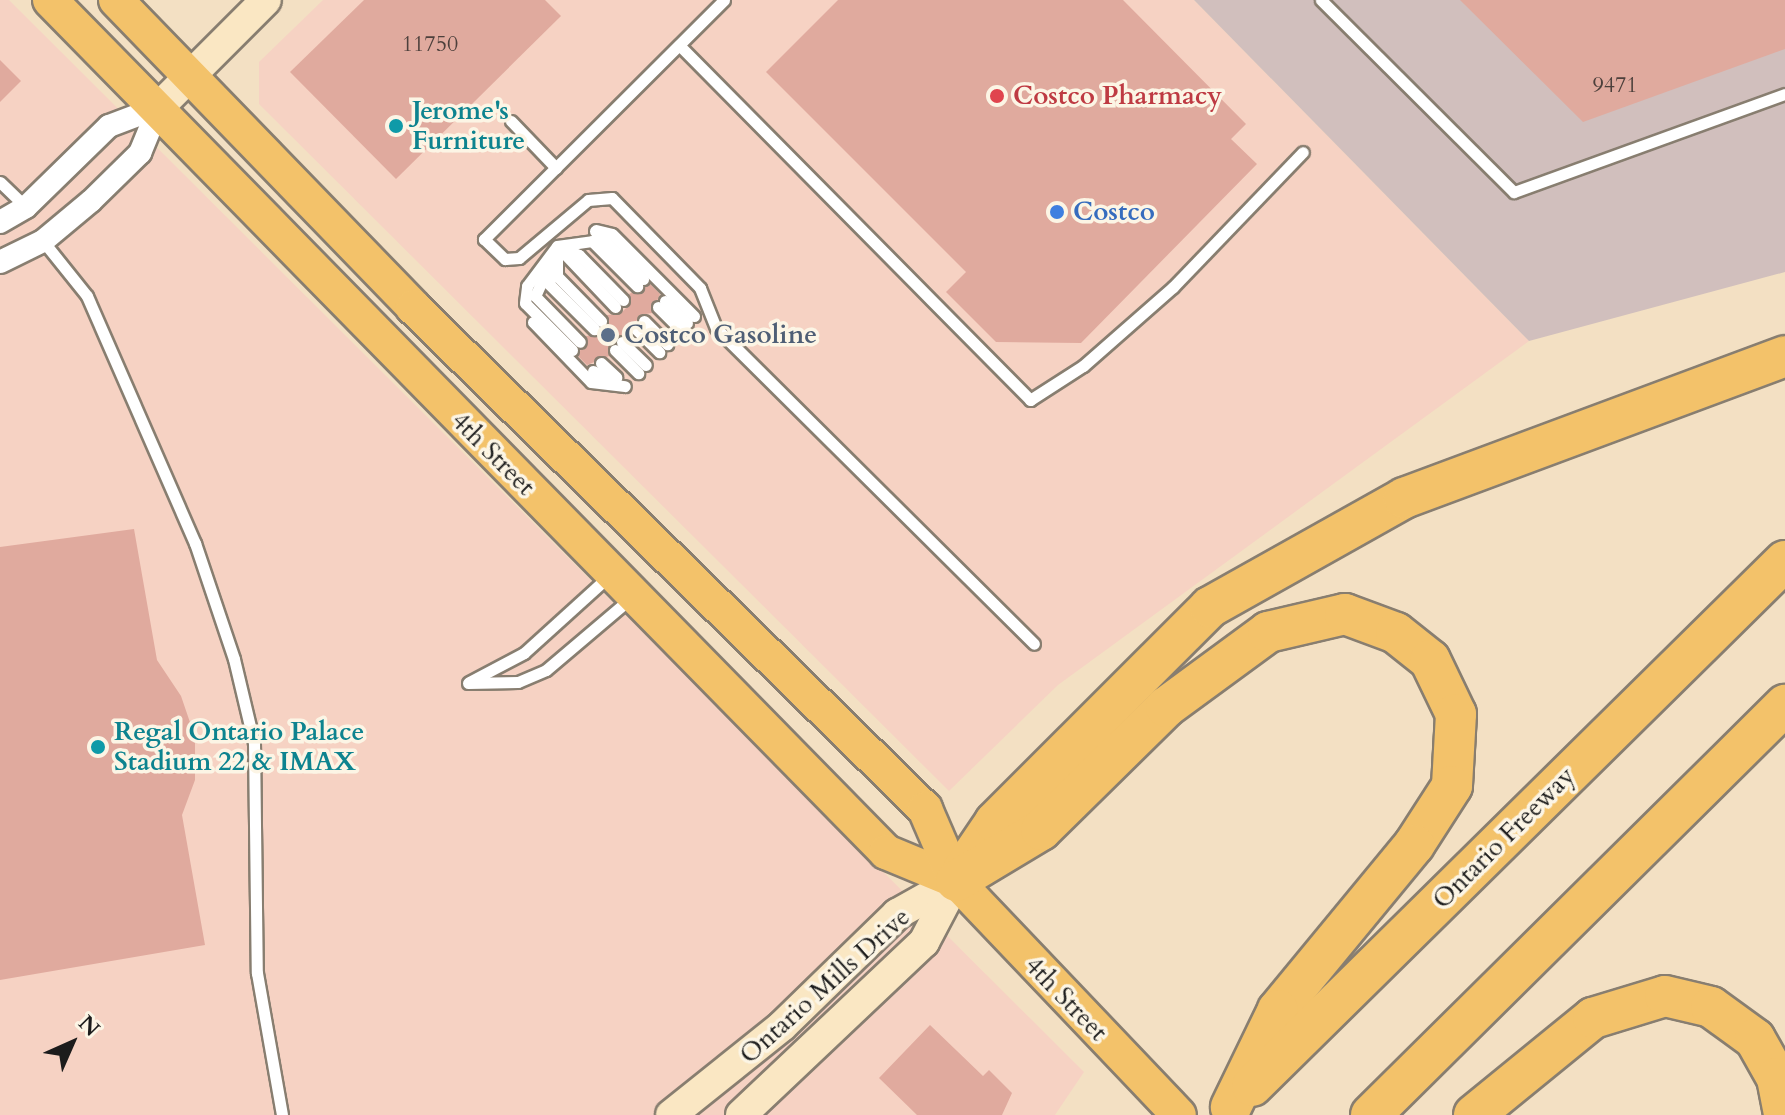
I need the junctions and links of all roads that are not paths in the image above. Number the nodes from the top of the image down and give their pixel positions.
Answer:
1 (50, 0) edge
2 (116, 0) edge
3 (266, 0) edge
4 (724, 0) edge
5 (1321, 0) edge
6 (680, 46) junction
7 (188, 77) junction
8 (1785, 94) edge
9 (159, 107) junction
10 (511, 121) dead end
11 (1303, 152) dead end
12 (556, 168) junction
13 (0, 182) edge
14 (26, 207) junction
15 (0, 222) edge
16 (596, 230) junction
17 (43, 241) junction
18 (553, 242) junction
19 (0, 262) edge
20 (525, 303) junction
21 (619, 304) dead end
22 (662, 304) dead end
23 (597, 325) dead end
24 (640, 325) dead end
25 (618, 346) dead end
26 (663, 348) dead end
27 (1785, 356) edge
28 (597, 367) dead end
29 (642, 369) dead end
30 (1785, 561) edge
31 (623, 584) junction
32 (1034, 644) dead end
33 (1785, 705) edge
34 (956, 881) junction
35 (1264, 1061) junction
36 (1227, 1111) edge
37 (282, 1115) edge
38 (671, 1115) edge
39 (741, 1115) edge
40 (1179, 1115) edge
41 (1371, 1115) edge
42 (1474, 1115) edge
43 (1784, 1115) edge

1 - 9 main road, 4th Street
2 - 7 main road, 4th Street
3 - 7 street
4 - 6 lane
5 - 8 lane
6 - 11 lane
6 - 12 lane
7 - 9 street
7 - 34 main road, 4th Street
9 - 14 street
9 - 17 street
9 - 31 main road, 4th Street
10 - 12 lane
12 - 18 lane
13 - 14 lane
14 - 15 street
16 - 18 lane
16 - 18 lane
16 - 22 lane
17 - 19 street
17 - 37 lane
18 - 20 lane
18 - 20 lane
18 - 21 lane
18 - 23 lane
18 - 32 lane
20 - 28 lane
24 - 26 lane
25 - 29 lane
27 - 34 highway
30 - 35 highway, Ontario Freeway
31 - 31 lane
31 - 34 main road, 4th Street
33 - 41 highway
34 - 35 highway
34 - 38 street, Ontario Mills Drive
34 - 39 street, Ontario Mills Drive
34 - 40 main road, 4th Street
35 - 36 highway
42 - 43 highway

